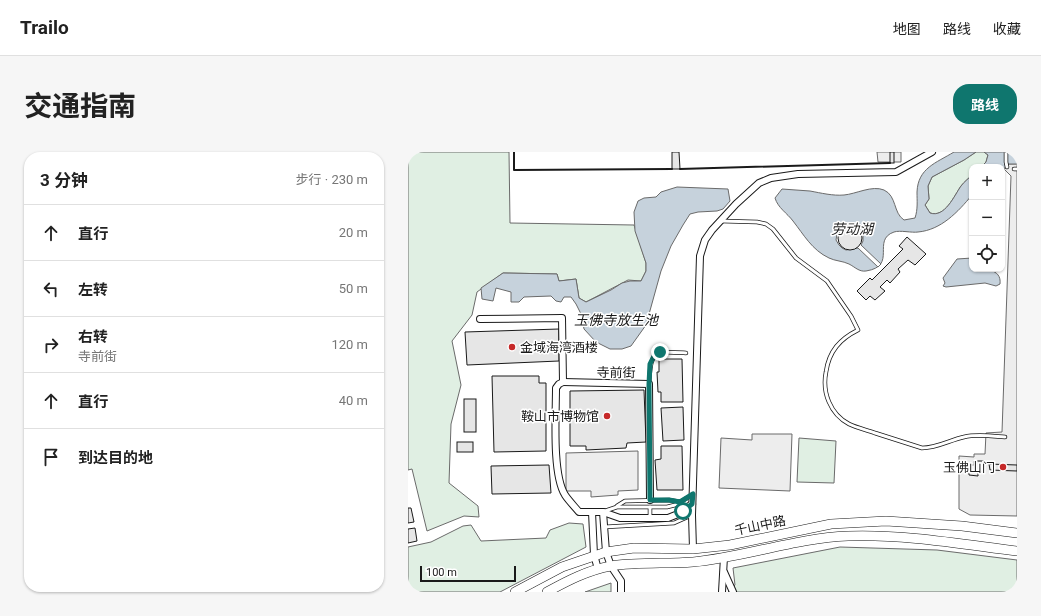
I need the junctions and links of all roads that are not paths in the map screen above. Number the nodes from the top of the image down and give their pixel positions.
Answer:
1 (932, 152) edge
2 (1006, 152) edge
3 (1007, 167) dead end
4 (721, 221) junction
5 (480, 319) dead end
6 (686, 353) dead end
7 (563, 382) junction
8 (649, 384) junction
9 (1005, 437) dead end
10 (693, 494) junction
11 (650, 500) junction
12 (680, 502) junction
13 (692, 504) junction
14 (617, 507) junction
15 (650, 507) junction
16 (592, 512) junction
17 (603, 512) junction
18 (692, 515) junction
19 (650, 518) junction
20 (604, 527) junction
21 (1017, 533) edge
22 (693, 549) junction
23 (1017, 551) edge
24 (606, 552) junction
25 (594, 555) junction
26 (724, 557) junction
27 (611, 566) junction
28 (598, 569) junction
29 (723, 570) junction
30 (515, 592) edge
31 (547, 592) edge
32 (621, 592) edge
33 (722, 592) edge
34 (733, 592) edge

1 - 4 street
2 - 3 lane
4 - 9 lane
4 - 10 street
5 - 7 street
6 - 8 lane
7 - 8 street, 寺前街
7 - 16 street
8 - 11 street, 寺前街
10 - 12 lane
10 - 13 street
11 - 12 lane
11 - 14 lane
12 - 15 lane
13 - 18 street
13 - 19 street
14 - 15 lane
14 - 17 lane
15 - 19 lane
16 - 17 street
16 - 25 street
17 - 19 street
17 - 20 street
18 - 20 lane
18 - 22 street
20 - 24 street
21 - 22 main road, 千山中路
22 - 24 main road, 千山中路
23 - 26 main road, 千山中路
24 - 25 main road, 千山中路
24 - 27 street
25 - 28 street
25 - 30 main road, 千山中路
26 - 27 main road, 千山中路
26 - 29 street
27 - 28 main road, 千山中路
27 - 32 street
28 - 31 main road, 千山中路
29 - 33 street
29 - 34 street

